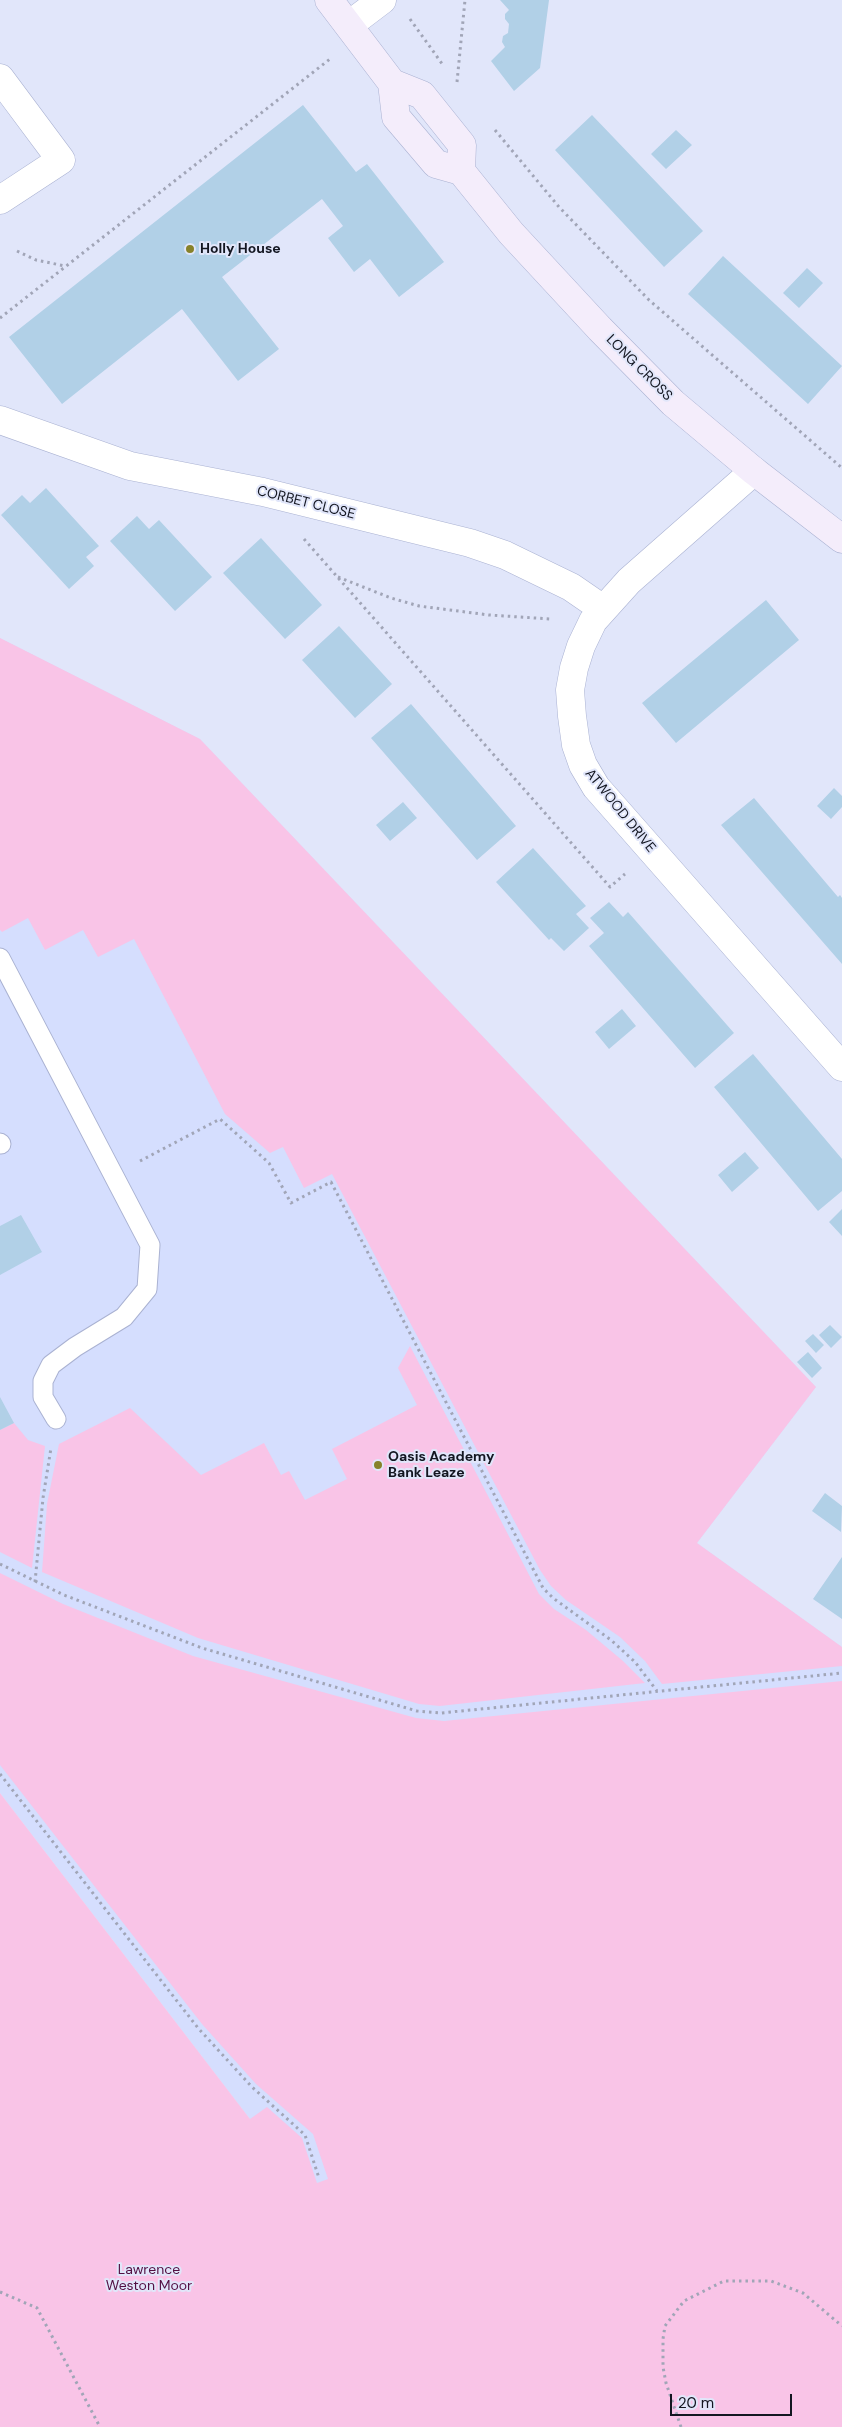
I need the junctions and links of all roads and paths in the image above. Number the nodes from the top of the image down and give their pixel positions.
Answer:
1 (329, 0) edge
2 (382, 0) edge
3 (466, 0) edge
4 (408, 15) dead end
5 (354, 32) junction
6 (446, 69) dead end
7 (452, 77) dead end
8 (0, 78) edge
9 (457, 85) junction
10 (461, 89) dead end
11 (490, 124) dead end
12 (0, 200) edge
13 (17, 251) dead end
14 (65, 266) junction
15 (0, 318) edge
16 (0, 420) edge
17 (842, 468) edge
18 (754, 471) junction
19 (300, 535) dead end
20 (842, 540) edge
21 (337, 577) junction
22 (598, 615) junction
23 (652, 851) junction
24 (0, 958) edge
25 (842, 1067) edge
26 (139, 1161) dead end
27 (56, 1419) joint
28 (0, 1564) edge
29 (35, 1582) junction
30 (842, 1674) edge
31 (657, 1691) junction
32 (0, 1774) edge
33 (319, 2178) dead end
34 (0, 2292) edge
35 (842, 2326) edge
36 (100, 2427) edge
37 (681, 2427) edge

1 - 5 street, LONG CROSS
2 - 5 street
3 - 9 path
4 - 6 path
5 - 14 path
5 - 18 street, LONG CROSS
7 - 9 path
8 - 12 street
9 - 10 path
11 - 17 path
13 - 14 path
14 - 15 path
16 - 22 street, CORBET CLOSE
18 - 20 street, LONG CROSS
18 - 22 street, ATWOOD DRIVE
19 - 21 path
21 - 22 path
21 - 23 path
22 - 23 street, ATWOOD DRIVE
23 - 25 street, ATWOOD DRIVE
24 - 27 lane
26 - 31 path
27 - 29 path
28 - 29 path
29 - 31 path
30 - 31 path
32 - 33 path
34 - 36 path
35 - 37 path

